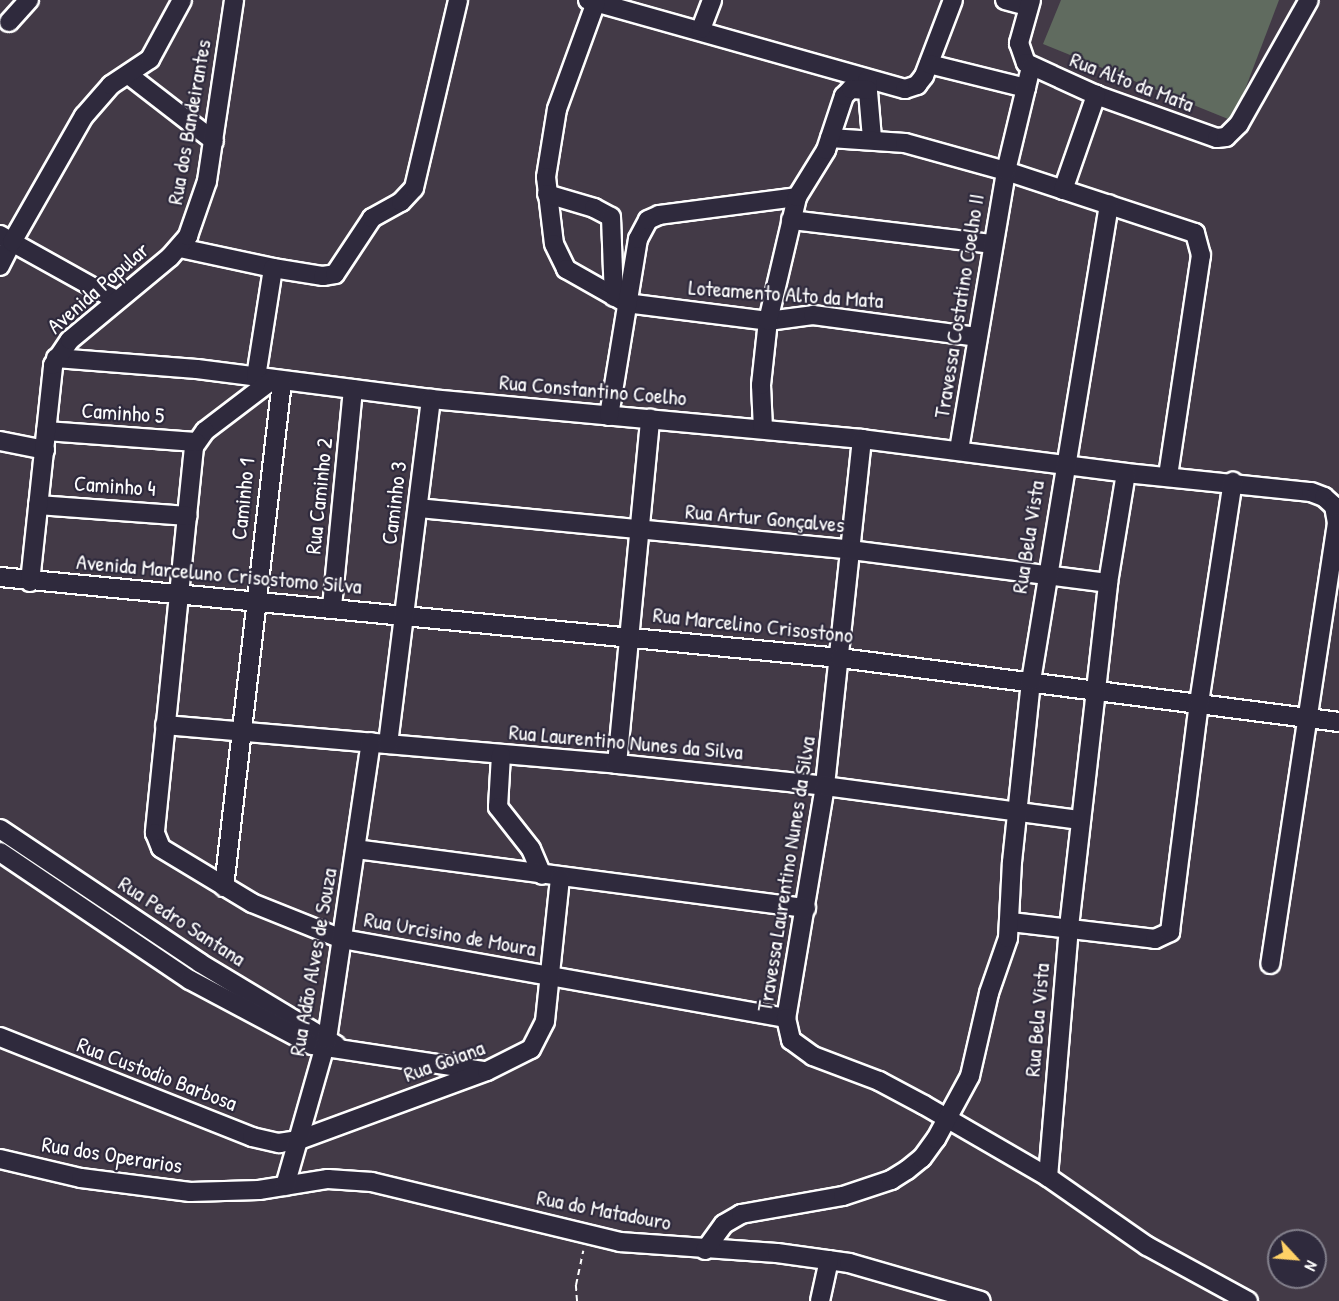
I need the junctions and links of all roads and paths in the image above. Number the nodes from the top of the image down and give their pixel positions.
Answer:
1 (29, 0) edge
2 (182, 0) edge
3 (234, 0) edge
4 (458, 0) edge
5 (712, 0) edge
6 (953, 0) edge
7 (1005, 0) edge
8 (1309, 0) edge
9 (592, 1) edge
10 (1030, 3) edge
11 (9, 22) dead end
12 (701, 29) junction
13 (929, 64) junction
14 (1031, 67) junction
15 (130, 76) junction
16 (868, 85) junction
17 (1026, 88) junction
18 (1096, 95) junction
19 (830, 138) junction
20 (872, 138) junction
21 (214, 141) junction
22 (1006, 171) junction
23 (1064, 190) junction
24 (547, 194) junction
25 (797, 197) junction
26 (1109, 204) junction
27 (791, 220) junction
28 (6, 238) edge
29 (993, 244) junction
30 (180, 248) junction
31 (0, 266) edge
32 (273, 268) junction
33 (116, 300) junction
34 (620, 300) junction
35 (768, 321) junction
36 (977, 337) junction
37 (56, 358) junction
38 (270, 379) junction
39 (353, 389) junction
40 (431, 399) junction
41 (609, 416) junction
42 (650, 419) junction
43 (763, 429) junction
44 (46, 431) junction
45 (862, 439) junction
46 (0, 441) edge
47 (196, 442) junction
48 (45, 450) junction
49 (959, 450) junction
50 (1064, 465) junction
51 (1126, 473) junction
52 (1168, 477) junction
53 (1233, 483) junction
54 (39, 505) junction
55 (418, 508) junction
56 (188, 516) junction
57 (640, 531) junction
58 (851, 550) junction
59 (1046, 574) junction
60 (0, 577) edge
61 (30, 582) junction
62 (1108, 583) junction
63 (180, 594) junction
64 (256, 602) junction
65 (332, 607) junction
66 (404, 614) junction
67 (629, 635) junction
68 (840, 658) junction
69 (1031, 681) junction
70 (1096, 688) junction
71 (1199, 703) junction
72 (1308, 718) junction
73 (1339, 722) edge
74 (165, 725) junction
75 (242, 730) junction
76 (380, 743) junction
77 (501, 755) junction
78 (617, 764) junction
79 (825, 786) junction
80 (1017, 812) junction
81 (1081, 820) junction
82 (0, 829) edge
83 (356, 849) junction
84 (0, 852) edge
85 (542, 875) junction
86 (561, 878) junction
87 (224, 887) junction
88 (806, 908) junction
89 (1011, 922) junction
90 (1069, 927) junction
91 (342, 939) junction
92 (1270, 964) dead end
93 (550, 976) junction
94 (786, 1018) junction
95 (0, 1037) edge
96 (330, 1045) junction
97 (487, 1071) junction
98 (948, 1119) junction
99 (300, 1140) junction
100 (0, 1159) edge
101 (1048, 1177) junction
102 (285, 1186) junction
103 (218, 1193) joint
104 (586, 1235) junction
105 (705, 1250) junction
106 (829, 1260) junction
107 (578, 1301) edge
108 (819, 1301) edge
109 (981, 1301) edge
110 (1248, 1301) edge

1 - 11 street
2 - 15 street
3 - 21 street, Rua dos Bandeirantes
4 - 32 street
5 - 12 street
6 - 13 street
7 - 10 street
8 - 18 street, Rua Alto da Mata
9 - 12 street
9 - 24 street, Loteamento Alto da Mata
10 - 14 street
12 - 16 street
13 - 16 street
13 - 17 street
14 - 17 street, Travessa Costatino Coelho II
14 - 18 street, Rua Alto da Mata
15 - 21 street
15 - 28 street
16 - 19 street
16 - 20 street
17 - 22 street, Travessa Costatino Coelho II
18 - 23 street
19 - 20 street
19 - 25 street
20 - 22 street
21 - 30 street, Rua dos Bandeirantes
22 - 23 street
22 - 29 street, Travessa Costatino Coelho II
23 - 26 street
24 - 34 street, Loteamento Alto da Mata
24 - 34 street
25 - 27 street
25 - 34 street
26 - 50 street, Rua Bela Vista
26 - 52 street
27 - 29 street
27 - 35 street
28 - 31 street
28 - 33 street
29 - 36 street, Travessa Costatino Coelho II
30 - 32 street
30 - 33 street, Avenida Popular
32 - 38 street, Caminho 1
33 - 37 street, Avenida Popular
34 - 35 street, Loteamento Alto da Mata
34 - 41 street
35 - 36 street, Loteamento Alto da Mata
35 - 43 street
36 - 49 street, Travessa Costatino Coelho II
37 - 38 street, Rua Constantino Coelho
37 - 44 street, Avenida Popular
38 - 39 street, Rua Constantino Coelho
38 - 47 street
38 - 64 street, Caminho 1
39 - 40 street, Rua Constantino Coelho
39 - 65 street, Rua Caminho 2
40 - 41 street, Rua Constantino Coelho
40 - 55 street, Caminho 3
41 - 42 street, Rua Constantino Coelho
42 - 43 street, Rua Constantino Coelho
42 - 57 street
43 - 45 street, Rua Constantino Coelho
44 - 47 street, Caminho 5
44 - 48 street, Avenida Popular
45 - 49 street, Rua Constantino Coelho
45 - 58 street, Travessa Laurentino Nunes da Silva
46 - 48 street
47 - 56 street
48 - 54 street, Avenida Popular
49 - 50 street, Rua Constantino Coelho
50 - 51 street, Rua Constantino Coelho
50 - 59 street, Rua Bela Vista
51 - 52 street, Rua Constantino Coelho
51 - 62 street, Rua Bela Vista
52 - 53 street, Rua Constantino Coelho
53 - 71 street
53 - 72 street, Rua Constantino Coelho
54 - 56 street, Caminho 4
54 - 61 street, Avenida Popular
55 - 57 street, Rua Artur Gonçalves
55 - 66 street, Caminho 3
56 - 63 street
57 - 58 street, Rua Artur Gonçalves
57 - 67 street
58 - 59 street, Rua Artur Gonçalves
58 - 68 street, Travessa Laurentino Nunes da Silva
59 - 62 street, Rua Artur Gonçalves
59 - 69 street, Rua Bela Vista
60 - 61 street, Avenida Marceluno Crisostomo Silva
61 - 63 street, Avenida Marceluno Crisostomo Silva
62 - 70 street, Rua Bela Vista
63 - 64 street, Avenida Marceluno Crisostomo Silva
63 - 74 street
64 - 65 street, Avenida Marceluno Crisostomo Silva
64 - 75 street, Caminho 1
65 - 66 street, Avenida Marceluno Crisostomo Silva
66 - 67 street, Rua Marcelino Crisostono
66 - 76 street, Caminho 3
67 - 68 street, Rua Marcelino Crisostono
67 - 78 street
68 - 69 street, Rua Marcelino Crisostono
68 - 79 street, Travessa Laurentino Nunes da Silva
69 - 70 street, Rua Marcelino Crisostono
69 - 80 street, Rua Bela Vista
70 - 71 street
70 - 81 street, Rua Bela Vista
71 - 72 street
71 - 90 street
72 - 73 street
72 - 92 street
74 - 75 street, Rua Laurentino Nunes da Silva
74 - 87 street, Rua Urcisino de Moura
75 - 76 street, Rua Laurentino Nunes da Silva
75 - 87 street, Caminho 1
76 - 77 street, Rua Laurentino Nunes da Silva
76 - 83 street, Rua Adão Alves de Souza
77 - 78 street, Rua Laurentino Nunes da Silva
77 - 85 street
78 - 79 street, Rua Laurentino Nunes da Silva
79 - 80 street, Rua Laurentino Nunes da Silva
79 - 88 street, Travessa Laurentino Nunes da Silva
80 - 81 street, Rua Laurentino Nunes da Silva
80 - 89 street, Rua Bela Vista
81 - 90 street, Rua Bela Vista
82 - 96 street, Rua Pedro Santana
83 - 85 street
83 - 91 street, Rua Adão Alves de Souza
84 - 96 street, Rua Pedro Santana
85 - 86 street
86 - 88 street
86 - 93 street, Rua Goiana
87 - 91 street, Rua Urcisino de Moura
88 - 94 street, Travessa Laurentino Nunes da Silva
89 - 90 street
89 - 98 street, Rua Bela Vista
90 - 101 street, Rua Bela Vista
91 - 93 street, Rua Urcisino de Moura
91 - 96 street, Rua Adão Alves de Souza
93 - 94 street
93 - 97 street, Rua Goiana
94 - 98 street, Travessa Laurentino Nunes da Silva
95 - 99 street, Rua Custodio Barbosa
96 - 97 street, Rua Pedro Santana
96 - 99 street, Rua Adão Alves de Souza
97 - 99 street, Rua Goiana
98 - 101 street, Travessa Laurentino Nunes da Silva
98 - 105 street, Rua Bela Vista
99 - 102 street, Rua Adão Alves de Souza
100 - 103 street, Rua dos Operarios
101 - 110 street, Travessa Laurentino Nunes da Silva
102 - 103 street, Rua do Matadouro
102 - 104 street, Rua do Matadouro
104 - 105 street, Rua do Matadouro
104 - 107 path
105 - 106 street, Rua do Matadouro
106 - 108 street
106 - 109 street, Rua do Matadouro

